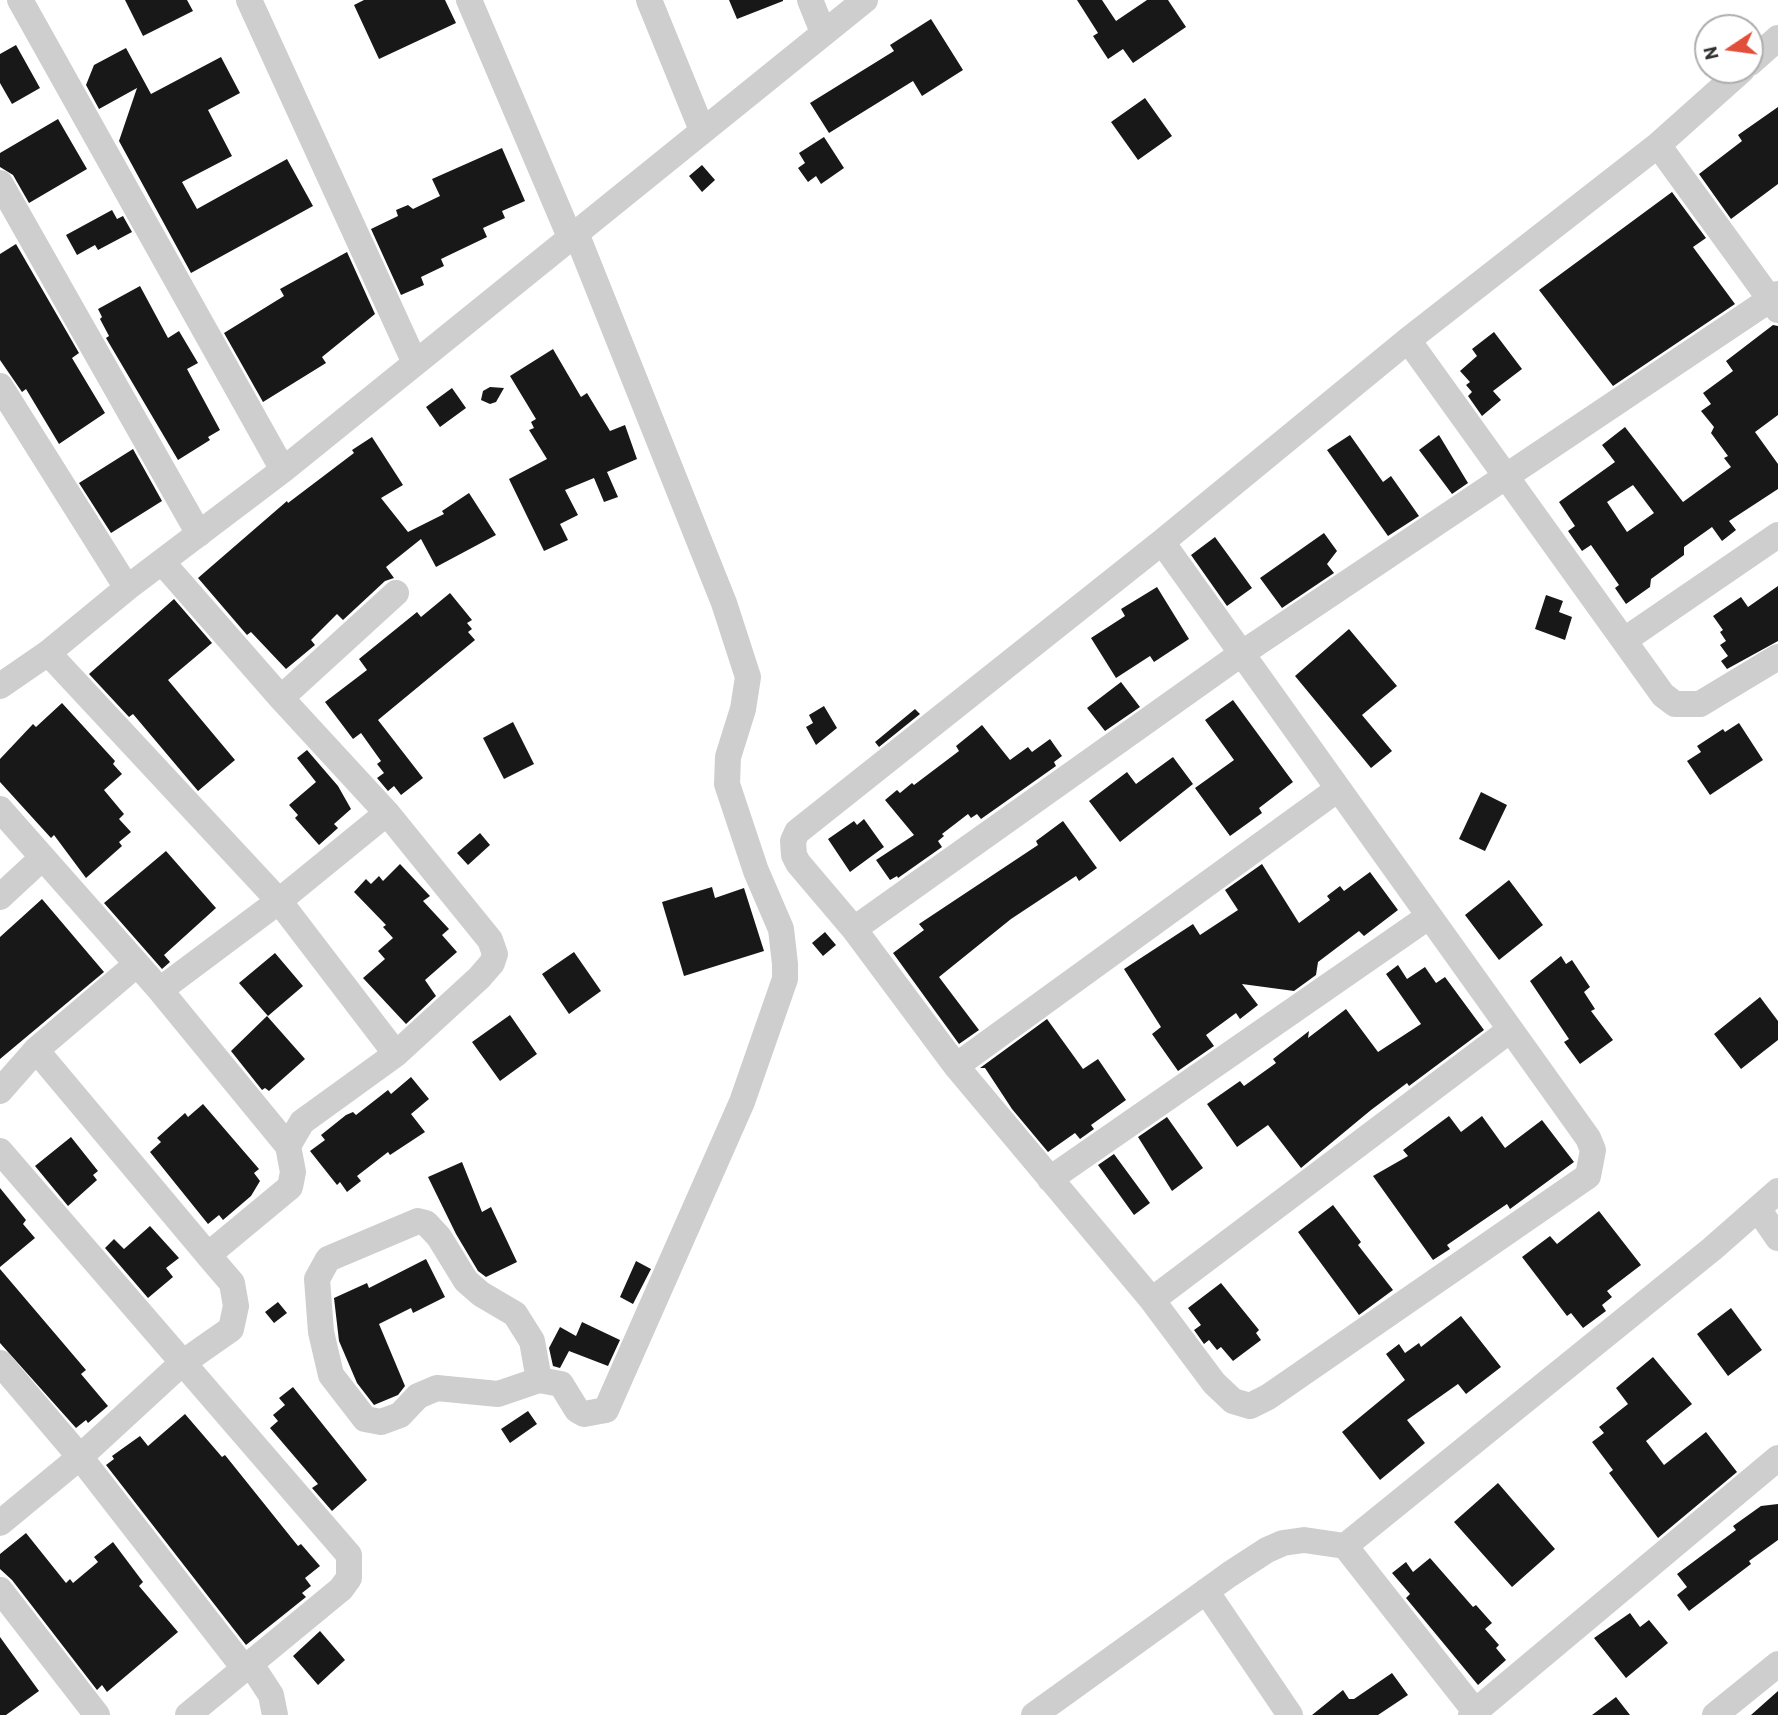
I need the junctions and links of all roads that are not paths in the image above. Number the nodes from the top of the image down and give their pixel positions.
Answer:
1 (249, 0) edge
2 (469, 0) edge
3 (649, 0) edge
4 (810, 0) edge
5 (865, 0) edge
6 (28, 2) edge
7 (823, 32) junction
8 (1778, 38) edge
9 (1764, 50) edge
10 (1726, 84) edge
11 (702, 131) junction
12 (1658, 145) junction
13 (0, 183) edge
14 (573, 235) junction
15 (1775, 301) edge
16 (1408, 340) junction
17 (415, 363) junction
18 (4, 402) edge
19 (283, 470) junction
20 (1508, 476) junction
21 (199, 534) junction
22 (1778, 535) edge
23 (1162, 542) junction
24 (162, 562) junction
25 (127, 588) junction
26 (396, 593) dead end
27 (1626, 639) junction
28 (48, 653) junction
29 (1241, 654) junction
30 (1778, 657) edge
31 (0, 686) edge
32 (281, 698) junction
33 (1338, 789) junction
34 (0, 808) edge
35 (387, 813) junction
36 (41, 859) junction
37 (0, 897) edge
38 (279, 901) junction
39 (1428, 917) junction
40 (854, 929) junction
41 (137, 964) junction
42 (160, 990) junction
43 (1510, 1030) junction
44 (36, 1050) junction
45 (396, 1054) junction
46 (956, 1066) junction
47 (0, 1091) edge
48 (288, 1146) junction
49 (0, 1151) edge
50 (1050, 1178) junction
51 (1778, 1191) edge
52 (1758, 1209) junction
53 (1778, 1238) edge
54 (208, 1255) junction
55 (1152, 1300) junction
56 (0, 1363) edge
57 (181, 1364) junction
58 (539, 1380) junction
59 (80, 1457) junction
60 (1778, 1458) edge
61 (0, 1523) edge
62 (1345, 1546) junction
63 (0, 1590) edge
64 (1206, 1591) junction
65 (1778, 1664) edge
66 (244, 1668) junction
67 (1475, 1714) edge
68 (97, 1715) edge
69 (188, 1715) edge
70 (275, 1715) edge
71 (1034, 1715) edge
72 (1290, 1715) edge
73 (1715, 1715) edge

1 - 17 street
2 - 14 street
3 - 11 street
4 - 7 street
5 - 7 street
6 - 19 street
7 - 11 street
8 - 9 street
10 - 12 street
11 - 14 street
12 - 15 street
12 - 16 street
13 - 21 street
14 - 17 street
14 - 58 street
15 - 20 street
16 - 20 street
16 - 23 street
17 - 19 street
18 - 25 street
19 - 21 street
20 - 27 street
20 - 29 street
21 - 24 street
22 - 27 street
23 - 29 street
23 - 40 street
24 - 25 street
24 - 32 street
25 - 28 street
26 - 32 street
27 - 30 street
28 - 31 street
28 - 38 street
29 - 33 street
29 - 40 street
32 - 35 street
33 - 39 street
33 - 46 street
34 - 36 street
35 - 38 street
35 - 45 street
36 - 37 street
36 - 41 street
38 - 42 street
38 - 45 street
39 - 43 street
39 - 50 street
40 - 46 street
41 - 42 street
41 - 44 street
42 - 48 street
43 - 55 street
43 - 55 street
44 - 47 street
44 - 54 street
45 - 48 street
46 - 50 street
48 - 54 street
49 - 57 street
50 - 55 street
51 - 52 street
52 - 53 street
52 - 62 street
54 - 57 street
56 - 59 street
57 - 59 street
57 - 66 street
58 - 58 street
59 - 61 street
59 - 66 street
60 - 67 street
62 - 64 street
62 - 67 street
63 - 68 street
64 - 71 street
64 - 72 street
65 - 73 street
66 - 69 street
66 - 70 street

